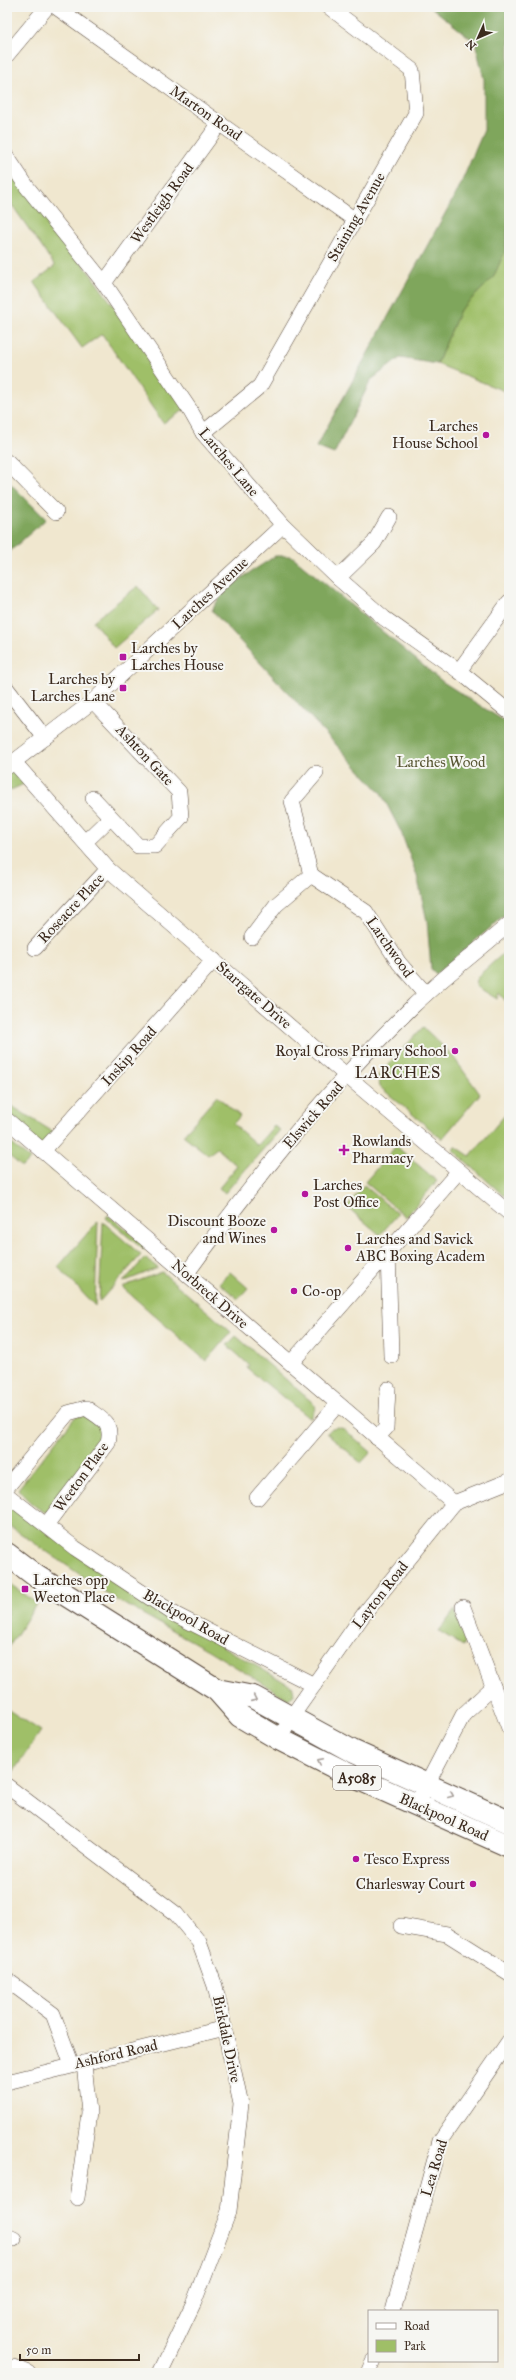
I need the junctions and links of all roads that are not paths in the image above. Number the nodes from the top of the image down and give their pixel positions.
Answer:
1 (46, 7) edge
2 (56, 7) edge
3 (329, 7) edge
4 (7, 55) edge
5 (220, 124) junction
6 (7, 159) edge
7 (355, 220) junction
8 (104, 282) junction
9 (203, 433) junction
10 (7, 462) edge
11 (56, 512) dead end
12 (389, 517) dead end
13 (283, 525) junction
14 (338, 578) junction
15 (509, 602) edge
16 (459, 672) junction
17 (7, 689) edge
18 (93, 701) junction
19 (509, 712) edge
20 (45, 738) junction
21 (10, 765) edge
22 (316, 773) dead end
23 (93, 798) dead end
24 (110, 818) junction
25 (85, 842) junction
26 (108, 869) junction
27 (312, 875) junction
28 (509, 924) edge
29 (252, 937) dead end
30 (35, 948) dead end
31 (214, 960) junction
32 (426, 994) junction
33 (347, 1076) junction
34 (7, 1120) edge
35 (43, 1151) junction
36 (459, 1171) junction
37 (509, 1213) edge
38 (388, 1251) junction
39 (187, 1273) junction
40 (391, 1356) dead end
41 (292, 1363) junction
42 (388, 1389) dead end
43 (338, 1405) junction
44 (377, 1438) junction
45 (509, 1481) edge
46 (7, 1487) edge
47 (7, 1495) edge
48 (257, 1498) dead end
49 (454, 1503) junction
50 (46, 1526) junction
51 (7, 1554) edge
52 (464, 1607) dead end
53 (314, 1685) junction
54 (493, 1687) junction
55 (217, 1690) junction
56 (291, 1719) junction
57 (509, 1728) edge
58 (279, 1739) junction
59 (427, 1784) junction
60 (7, 1786) edge
61 (417, 1805) junction
62 (509, 1822) edge
63 (509, 1846) edge
64 (401, 1926) dead end
65 (509, 1973) edge
66 (7, 1980) edge
67 (225, 2028) junction
68 (509, 2041) edge
69 (78, 2064) junction
70 (7, 2082) edge
71 (77, 2198) dead end
72 (393, 2310) edge
73 (373, 2362) edge
74 (13, 2366) dead end
75 (28, 2373) edge
76 (160, 2373) edge
77 (368, 2373) edge

1 - 4 street
2 - 5 street, Marton Road
3 - 7 street, Staining Avenue
5 - 7 street, Marton Road
5 - 8 street, Westleigh Road
6 - 8 street, Larches Lane
7 - 9 street, Staining Avenue
8 - 9 street, Larches Lane
9 - 13 street, Larches Lane
10 - 11 street
12 - 14 street
13 - 14 street, Larches Lane
13 - 18 street, Larches Avenue
14 - 16 street, Larches Lane
15 - 16 street
16 - 19 street, Larches Lane
17 - 20 street
18 - 20 street, Larches Avenue
18 - 24 street, Ashton Gate
20 - 21 street, Larches Avenue
21 - 25 street, Starrgate Drive
22 - 27 street
23 - 24 street, Ashton Gate
24 - 25 street
25 - 26 street, Starrgate Drive
26 - 30 street, Roseacre Place
26 - 31 street, Starrgate Drive
27 - 29 street
27 - 32 street, Larchwood
28 - 32 street, Elswick Road
31 - 33 street, Starrgate Drive
31 - 35 street, Inskip Road
32 - 33 street, Elswick Road
33 - 36 street, Starrgate Drive
33 - 39 street, Elswick Road
34 - 35 street, Norbreck Drive
35 - 39 street, Norbreck Drive
36 - 37 street, Starrgate Drive
36 - 38 street
38 - 40 street
38 - 41 street
39 - 41 street, Norbreck Drive
41 - 43 street, Norbreck Drive
42 - 44 street
43 - 44 street, Norbreck Drive
43 - 48 street
44 - 49 street, Norbreck Drive
45 - 49 street, Layton Road
46 - 50 street, Weeton Place
47 - 50 street, Blackpool Road
49 - 53 street, Layton Road
50 - 53 street, Blackpool Road
51 - 55 highway, Blackpool Road / A5085
52 - 54 street
53 - 56 street, Layton Road
54 - 57 street
54 - 59 street
55 -> 56 highway, Blackpool Road / A5085
55 - 58 highway, Blackpool Road / A5085
56 - 58 street, Layton Road
56 - 59 highway, Blackpool Road / A5085
61 -> 58 highway, Blackpool Road / A5085
59 - 61 street
59 -> 62 highway, Blackpool Road / A5085
60 - 67 street, Birkdale Drive
61 - 63 highway, Blackpool Road / A5085
64 - 65 street
66 - 69 street
67 - 69 street, Ashford Road
67 - 76 street, Birkdale Drive
68 - 72 street, Lea Road
69 - 70 street, Ashford Road
69 - 71 street
73 - 77 street
74 - 75 street

